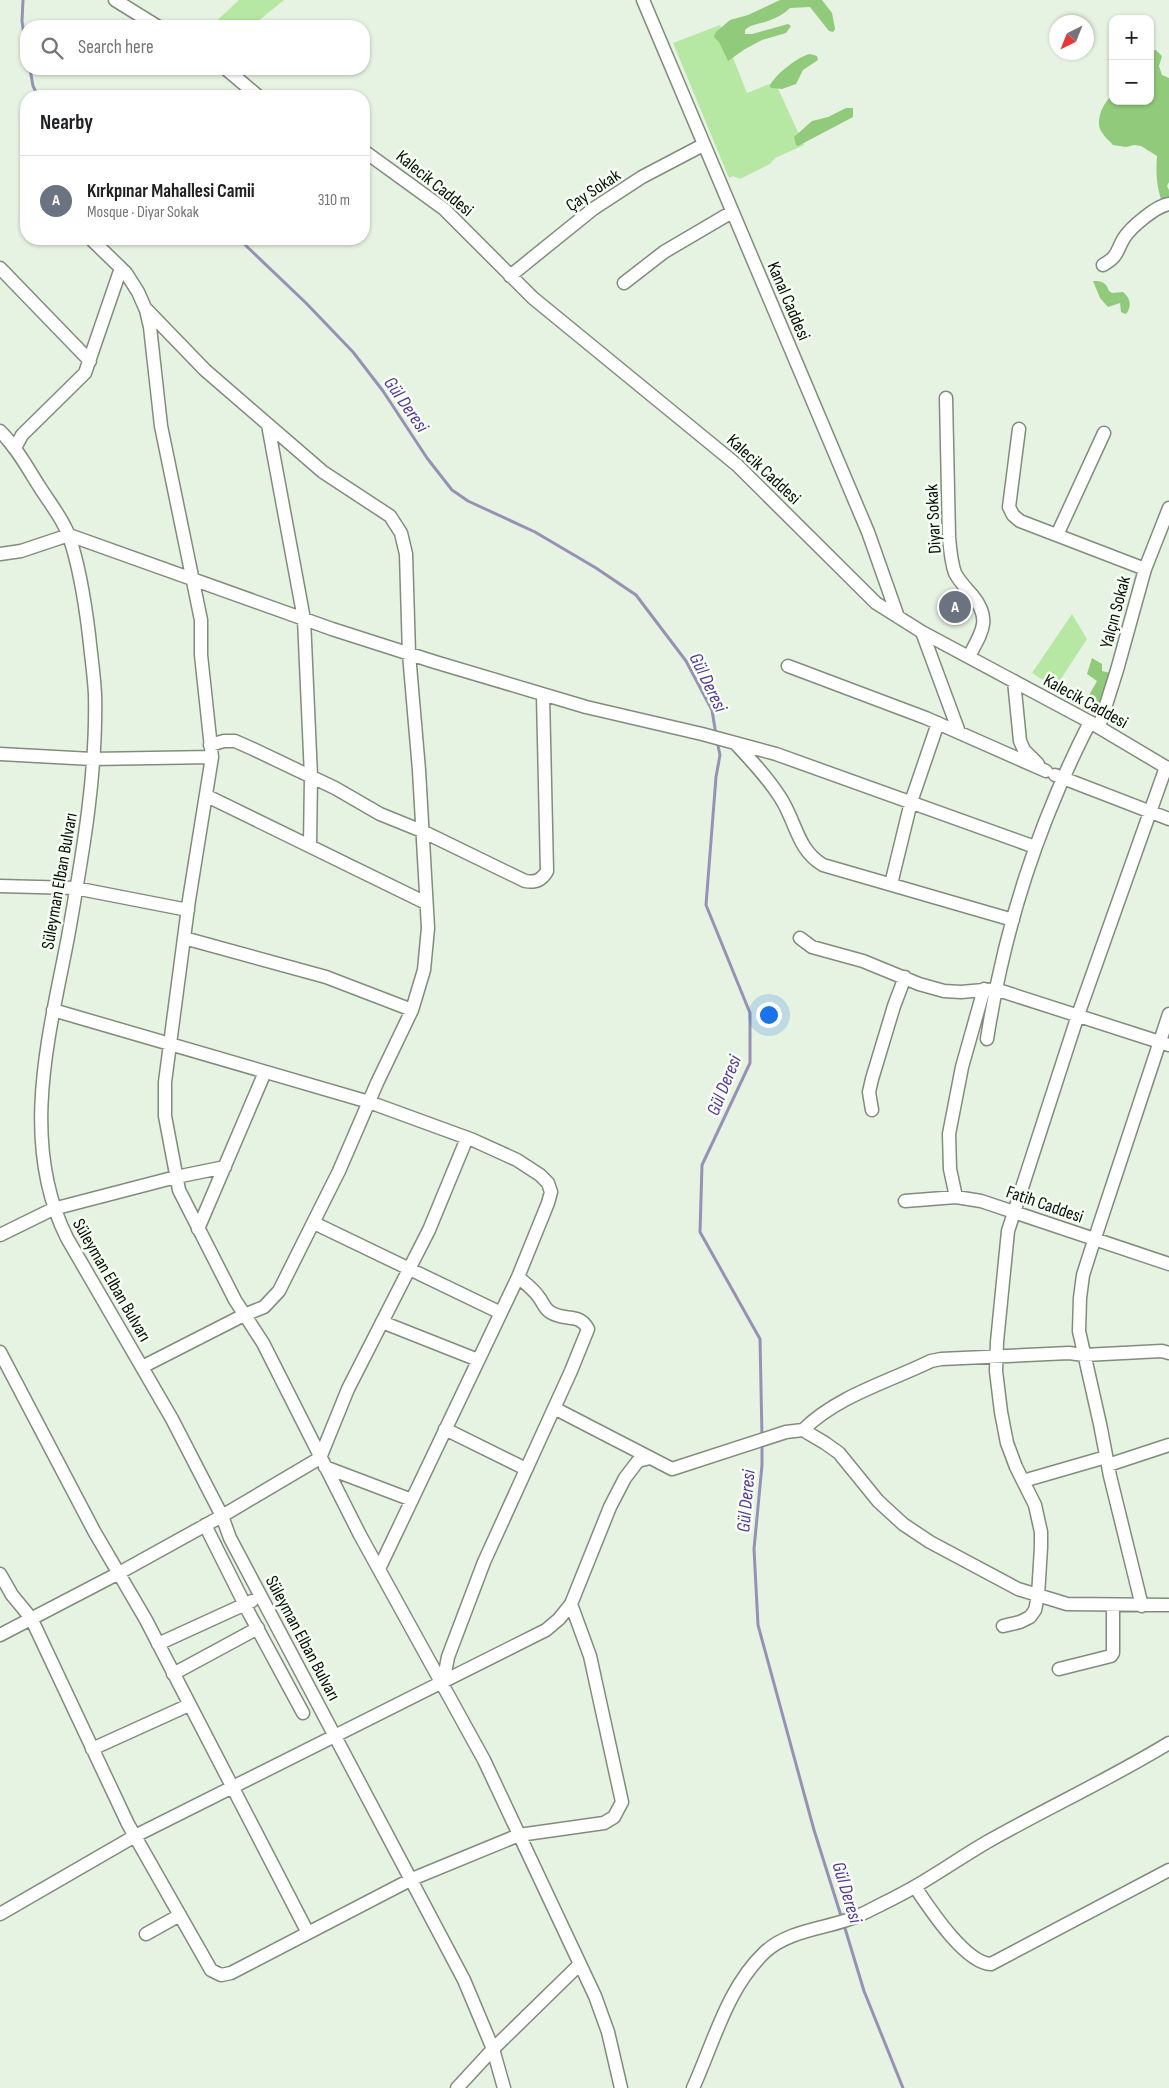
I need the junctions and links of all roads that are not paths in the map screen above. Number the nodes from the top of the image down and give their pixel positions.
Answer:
1 (115, 0) edge
2 (643, 0) edge
3 (147, 20) edge
4 (233, 75) edge
5 (251, 90) edge
6 (704, 145) junction
7 (370, 155) edge
8 (1169, 204) edge
9 (732, 212) junction
10 (97, 245) edge
11 (1102, 265) dead end
12 (0, 268) edge
13 (121, 268) junction
14 (510, 276) junction
15 (624, 283) dead end
16 (146, 310) junction
17 (90, 361) junction
18 (946, 398) dead end
19 (268, 425) junction
20 (1020, 429) dead end
21 (0, 431) edge
22 (1104, 432) dead end
23 (15, 448) junction
24 (1169, 508) edge
25 (69, 534) junction
26 (1056, 535) junction
27 (0, 554) edge
28 (1145, 569) junction
29 (192, 578) junction
30 (898, 617) junction
31 (304, 619) junction
32 (922, 632) junction
33 (409, 654) junction
34 (969, 656) junction
35 (788, 666) dead end
36 (1014, 681) junction
37 (543, 696) junction
38 (938, 723) junction
39 (1094, 724) junction
40 (959, 732) junction
41 (735, 743) junction
42 (211, 751) junction
43 (0, 754) edge
44 (92, 759) junction
45 (1168, 768) edge
46 (1046, 771) junction
47 (311, 776) junction
48 (1062, 779) junction
49 (206, 796) junction
50 (911, 802) junction
51 (1149, 813) junction
52 (1169, 819) edge
53 (422, 831) junction
54 (310, 846) junction
55 (1035, 847) junction
56 (891, 884) junction
57 (0, 886) edge
58 (75, 888) junction
59 (426, 903) junction
60 (188, 910) junction
61 (1012, 920) junction
62 (184, 938) junction
63 (800, 938) dead end
64 (905, 977) junction
65 (990, 989) junction
66 (53, 1010) junction
67 (412, 1010) junction
68 (1169, 1014) edge
69 (1078, 1015) junction
70 (987, 1039) dead end
71 (1165, 1043) edge
72 (169, 1044) junction
73 (265, 1072) junction
74 (369, 1102) junction
75 (872, 1110) dead end
76 (467, 1138) junction
77 (225, 1167) junction
78 (176, 1177) junction
79 (956, 1197) junction
80 (906, 1202) dead end
81 (53, 1209) junction
82 (1013, 1212) junction
83 (314, 1223) junction
84 (198, 1229) junction
85 (0, 1235) edge
86 (1096, 1240) junction
87 (1169, 1264) edge
88 (409, 1269) junction
89 (518, 1277) junction
90 (501, 1313) junction
91 (244, 1315) junction
92 (382, 1322) junction
93 (0, 1352) edge
94 (1169, 1352) edge
95 (1084, 1355) junction
96 (996, 1356) junction
97 (478, 1360) junction
98 (142, 1367) junction
99 (554, 1408) junction
100 (445, 1429) junction
101 (803, 1430) junction
102 (1169, 1445) edge
103 (650, 1458) junction
104 (1107, 1461) junction
105 (322, 1462) junction
106 (526, 1469) junction
107 (1023, 1481) junction
108 (412, 1500) junction
109 (222, 1516) junction
110 (205, 1525) junction
111 (379, 1569) junction
112 (119, 1573) junction
113 (0, 1574) edge
114 (261, 1596) junction
115 (1038, 1596) junction
116 (244, 1604) junction
117 (571, 1604) junction
118 (1113, 1605) junction
119 (1169, 1605) edge
120 (1142, 1606) junction
121 (31, 1618) junction
122 (1003, 1626) dead end
123 (258, 1628) junction
124 (0, 1635) edge
125 (158, 1644) junction
126 (1060, 1669) dead end
127 (173, 1674) junction
128 (443, 1683) junction
129 (189, 1705) junction
130 (303, 1713) dead end
131 (335, 1734) junction
132 (1169, 1743) edge
133 (92, 1749) junction
134 (232, 1788) junction
135 (519, 1835) junction
136 (135, 1836) junction
137 (1169, 1870) edge
138 (412, 1879) junction
139 (915, 1887) junction
140 (0, 1914) edge
141 (180, 1915) junction
142 (308, 1933) junction
143 (146, 1934) dead end
144 (580, 1964) junction
145 (493, 2049) junction
146 (457, 2088) edge
147 (504, 2088) edge
148 (621, 2088) edge
149 (693, 2088) edge

1 - 3 street
2 - 6 street, Kanal Caddesi
4 - 5 street
6 - 9 street, Kanal Caddesi
6 - 14 street, Çay Sokak
7 - 14 street, Kalecik Caddesi
8 - 11 street
9 - 15 street
9 - 30 street, Kanal Caddesi
10 - 13 street
12 - 17 street
13 - 16 street
13 - 17 street
14 - 30 street, Kalecik Caddesi
16 - 19 street
16 - 29 street
17 - 23 street
18 - 34 street, Diyar Sokak
19 - 31 street
19 - 33 street
20 - 26 street
21 - 23 street, Süleyman Elban Bulvarı
22 - 26 street
23 - 25 street, Süleyman Elban Bulvarı
24 - 28 street, Yalçın Sokak
25 - 27 street
25 - 29 street
25 - 44 street, Süleyman Elban Bulvarı
26 - 28 street
28 - 39 street, Yalçın Sokak
29 - 31 street
29 - 42 street
30 - 32 street, Kalecik Caddesi
31 - 33 street
31 - 47 street
32 - 34 street, Kalecik Caddesi
32 - 40 street
33 - 37 street
33 - 53 street
34 - 36 street, Kalecik Caddesi
35 - 38 street
36 - 39 street, Kalecik Caddesi
36 - 46 street
37 - 41 street
37 - 53 street
38 - 40 street
38 - 50 street
39 - 45 street, Kalecik Caddesi
39 - 48 street, Yalçın Sokak
40 - 46 street
41 - 50 street
41 - 56 street
42 - 44 street
42 - 47 street
42 - 49 street
43 - 44 street
44 - 58 street, Süleyman Elban Bulvarı
45 - 51 street
46 - 48 street
47 - 53 street
47 - 54 street
48 - 51 street
48 - 55 street, Yalçın Sokak
49 - 54 street
49 - 60 street
50 - 55 street
50 - 56 street
51 - 52 street
51 - 69 street
53 - 59 street
54 - 59 street
55 - 61 street, Yalçın Sokak
56 - 61 street
57 - 58 street
58 - 60 street
58 - 66 street, Süleyman Elban Bulvarı
59 - 67 street
60 - 62 street
61 - 65 street, Yalçın Sokak
62 - 67 street
62 - 72 street
63 - 64 street
64 - 65 street
64 - 75 street
65 - 69 street
65 - 70 street
65 - 79 street
66 - 72 street
66 - 81 street, Süleyman Elban Bulvarı
67 - 74 street
68 - 71 street
69 - 71 street
69 - 82 street
71 - 86 street
72 - 73 street
72 - 78 street
73 - 74 street
73 - 77 street
74 - 76 street
74 - 83 street
76 - 88 street
76 - 89 street
77 - 78 street
77 - 84 street
78 - 81 street
78 - 84 street
79 - 80 street, Fatih Caddesi
79 - 82 street, Fatih Caddesi
81 - 85 street
81 - 98 street, Süleyman Elban Bulvarı
82 - 86 street, Fatih Caddesi
82 - 96 street
83 - 88 street
83 - 91 street
84 - 91 street
86 - 87 street, Fatih Caddesi
86 - 95 street
88 - 90 street
88 - 92 street
89 - 90 street
89 - 99 street
90 - 97 street
91 - 98 street
91 - 105 street
92 - 97 street
92 - 105 street
93 - 112 street
94 - 95 street
95 - 96 street
95 - 104 street
96 - 101 street
96 - 107 street
97 - 100 street
98 - 109 street, Süleyman Elban Bulvarı
99 - 103 street
99 - 106 street
100 - 106 street
100 - 108 street
101 - 103 street
101 - 115 street
102 - 104 street
103 - 117 street
104 - 107 street
104 - 120 street
105 - 108 street
105 - 109 street
105 - 111 street
106 - 128 street
107 - 115 street
108 - 111 street
109 - 110 street
109 - 114 street, Süleyman Elban Bulvarı
110 - 112 street
110 - 116 street
111 - 128 street
112 - 121 street
112 - 125 street
113 - 121 street
114 - 116 street
114 - 131 street, Süleyman Elban Bulvarı
115 - 118 street
115 - 122 street
116 - 123 street
116 - 125 street
117 - 128 street
117 - 135 street
118 - 120 street
118 - 126 street
119 - 120 street
121 - 124 street
121 - 133 street
123 - 127 street
123 - 130 street
125 - 127 street
127 - 129 street
128 - 131 street
128 - 135 street
129 - 133 street
129 - 134 street
131 - 134 street
131 - 138 street, Süleyman Elban Bulvarı
132 - 139 street
133 - 136 street
134 - 136 street
134 - 142 street
135 - 138 street
135 - 144 street
136 - 140 street
136 - 141 street
137 - 139 street
138 - 142 street
138 - 145 street, Süleyman Elban Bulvarı
139 - 149 street
141 - 142 street
141 - 143 street
144 - 145 street
144 - 148 street
145 - 146 street
145 - 147 street, Süleyman Elban Bulvarı

